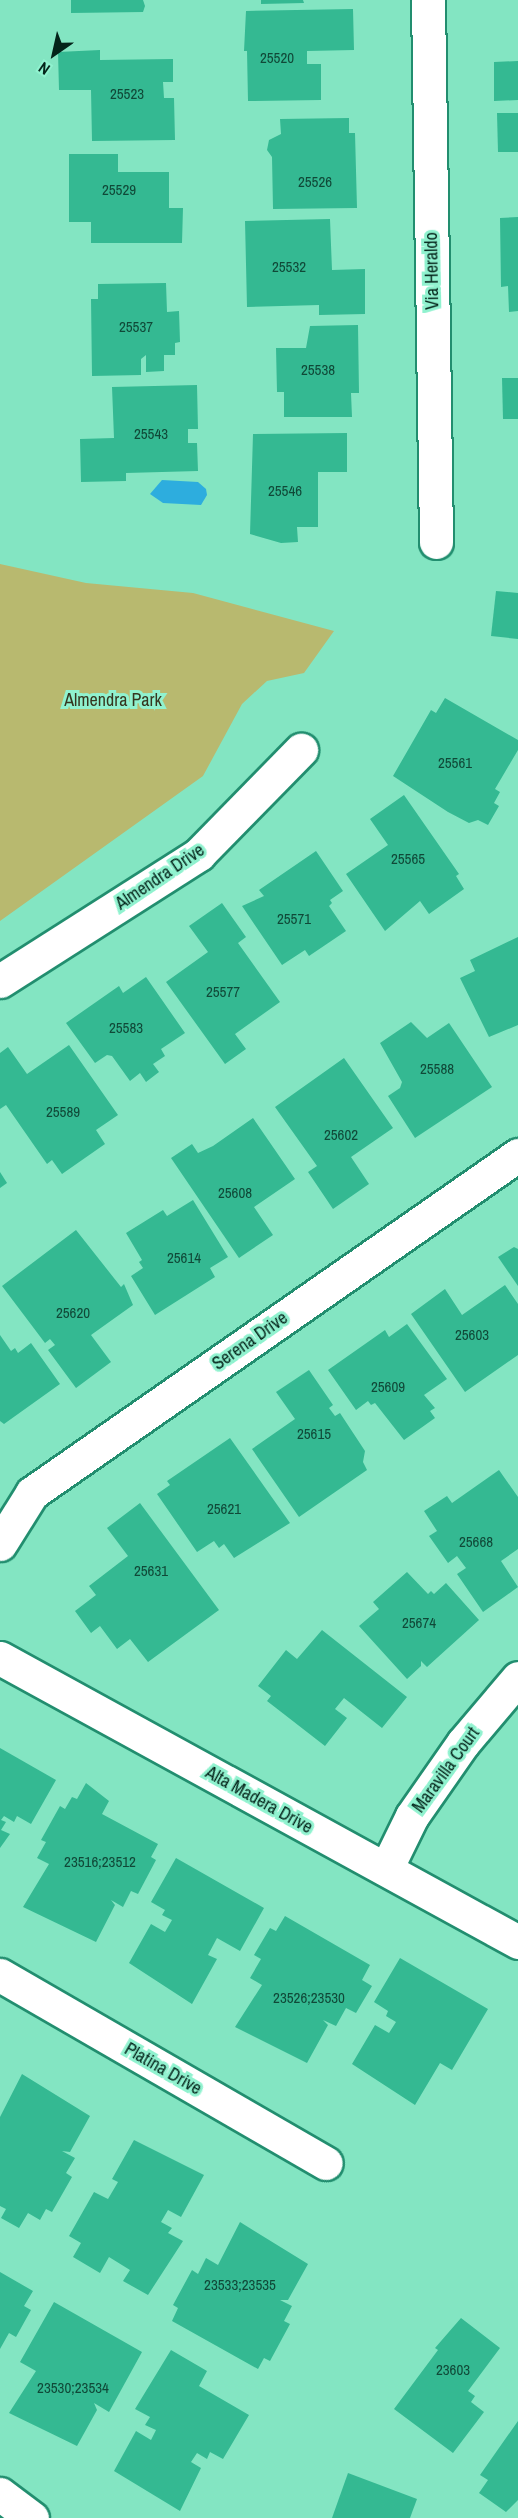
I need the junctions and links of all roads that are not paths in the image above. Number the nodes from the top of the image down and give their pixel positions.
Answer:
1 (428, 0) edge
2 (436, 542) dead end
3 (301, 750) dead end
4 (0, 981) edge
5 (518, 1155) edge
6 (0, 1544) edge
7 (0, 1658) edge
8 (518, 1678) edge
9 (386, 1869) junction
10 (518, 1942) edge
11 (0, 1975) edge
12 (326, 2163) dead end
13 (0, 2494) edge
14 (32, 2518) edge

1 - 2 street, Via Heraldo
3 - 4 street, Almendra Drive
5 - 6 street, Serena Drive
7 - 9 street, Alta Madera Drive
8 - 9 street, Maravilla Court
9 - 10 street, Alta Madera Drive
11 - 12 street, Platina Drive
13 - 14 street

